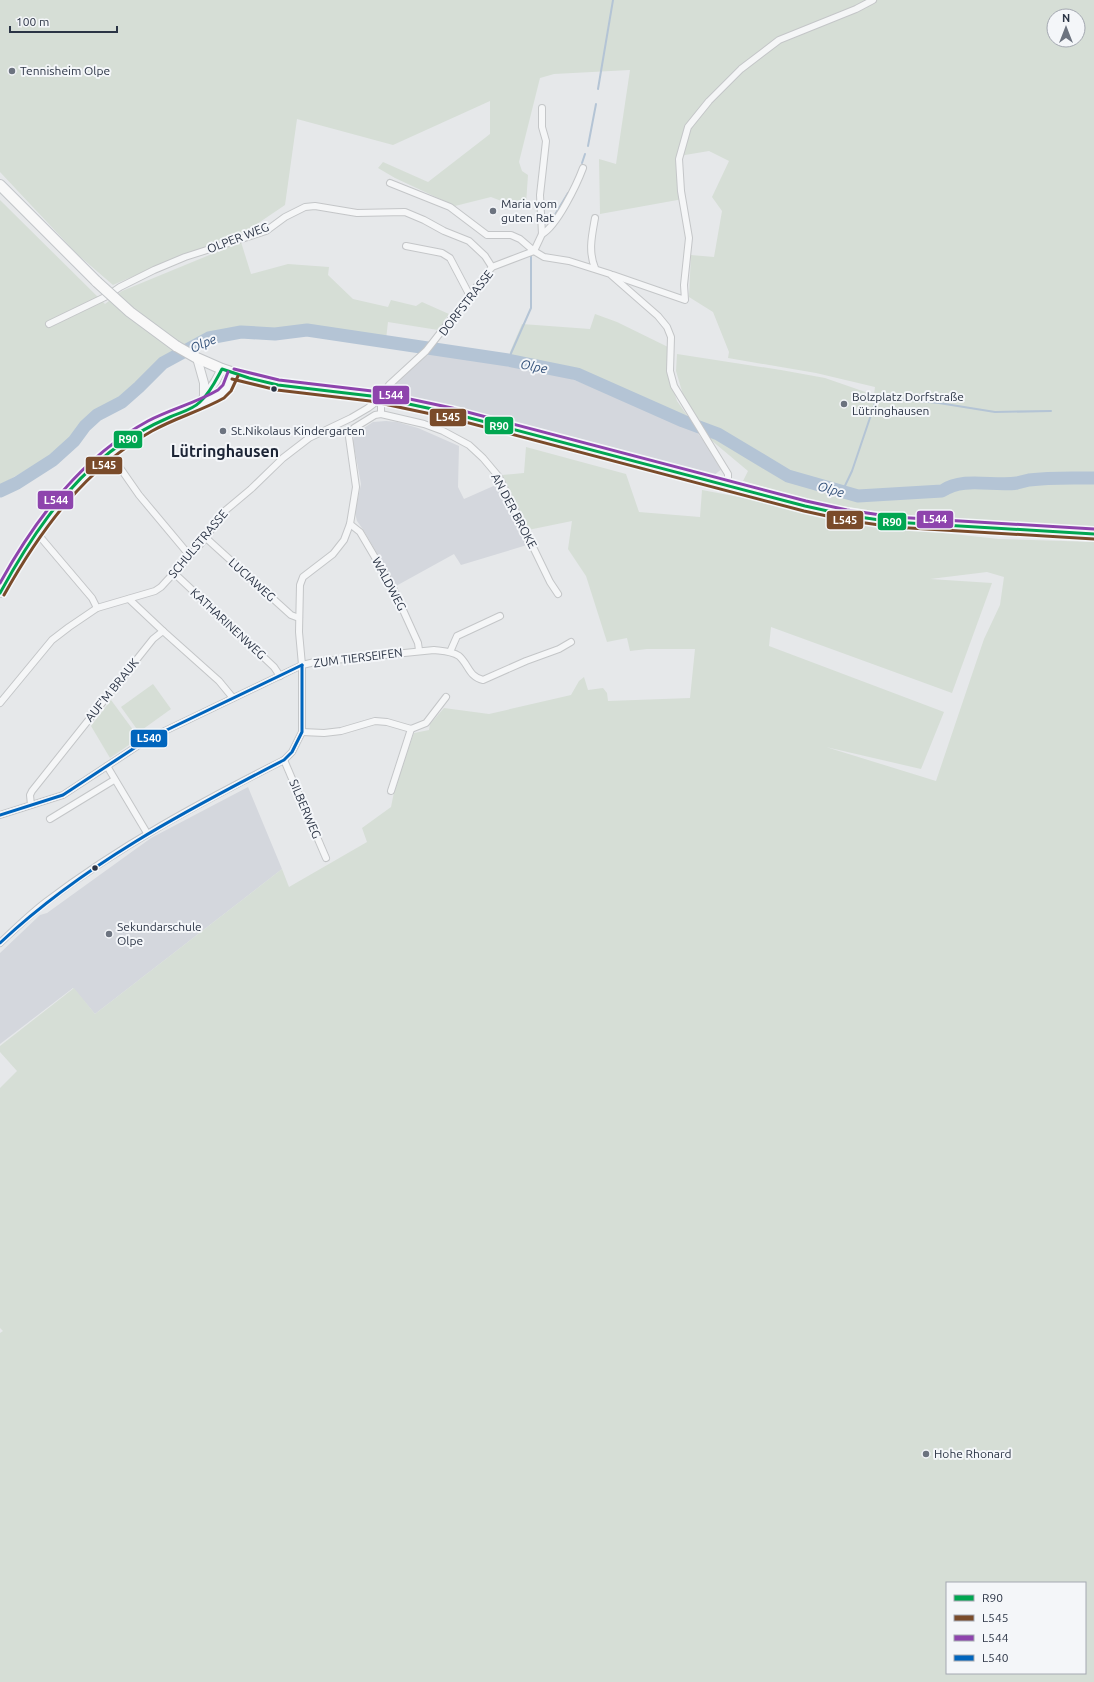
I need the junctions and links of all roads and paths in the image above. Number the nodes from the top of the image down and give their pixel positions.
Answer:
1 (873, 0) edge
2 (542, 108) dead end
3 (583, 168) dead end
4 (390, 183) dead end
5 (0, 185) edge
6 (595, 218) dead end
7 (542, 234) junction
8 (406, 246) dead end
9 (534, 251) junction
10 (492, 268) junction
11 (595, 268) junction
12 (610, 274) junction
13 (470, 296) junction
14 (49, 324) dead end
15 (197, 358) junction
16 (222, 369) junction
17 (233, 374) junction
18 (381, 398) junction
19 (201, 401) junction
20 (381, 414) junction
21 (109, 452) junction
22 (728, 485) junction
23 (350, 524) junction
24 (36, 532) junction
25 (1094, 534) edge
26 (206, 538) junction
27 (190, 556) junction
28 (174, 573) junction
29 (0, 593) edge
30 (558, 594) dead end
31 (129, 599) junction
32 (97, 608) junction
33 (500, 616) dead end
34 (299, 618) junction
35 (163, 631) junction
36 (571, 642) dead end
37 (419, 650) junction
38 (450, 652) junction
39 (302, 665) junction
40 (280, 676) junction
41 (446, 697) dead end
42 (234, 698) junction
43 (0, 703) edge
44 (411, 729) junction
45 (302, 732) junction
46 (284, 760) junction
47 (107, 766) junction
48 (114, 780) junction
49 (391, 790) dead end
50 (31, 805) junction
51 (0, 815) edge
52 (50, 819) dead end
53 (147, 833) junction
54 (326, 858) dead end
55 (0, 943) edge

1 - 12 street
2 - 7 street
3 - 7 street
4 - 9 street
5 - 15 main road, bridge
6 - 11 street
7 - 9 street
8 - 13 street
9 - 10 street, DORFSTRASSE
9 - 11 street
10 - 13 street, DORFSTRASSE
10 - 14 street, OLPER WEG
11 - 12 street
12 - 22 street
13 - 18 street, DORFSTRASSE
15 - 16 main road
15 - 19 street
16 - 17 main road
16 - 19 street
17 - 18 main road
17 - 19 street
18 - 20 street
18 - 22 main road
18 - 26 street, SCHULSTRASSE
19 - 21 street
20 - 23 street
20 - 30 street, AN DER BROKE
21 - 24 street
21 - 27 street
22 - 25 main road
23 - 34 street
23 - 37 street, WALDWEG
24 - 29 street
24 - 32 street
26 - 27 street, SCHULSTRASSE
26 - 34 street, LUCIAWEG
27 - 28 street, SCHULSTRASSE
28 - 31 street, SCHULSTRASSE
28 - 40 street, KATHARINENWEG
31 - 32 street, SCHULSTRASSE
31 - 35 street
32 - 43 street, SCHULSTRASSE
33 - 38 street
34 - 39 street
35 - 42 street
35 - 50 street, AUF'M BRAUK
36 - 38 street
37 - 38 street, ZUM TIERSEIFEN
37 - 39 street, ZUM TIERSEIFEN
39 - 40 street, ZUM TIERSEIFEN
39 - 45 street
40 - 42 street, ZUM TIERSEIFEN
41 - 44 street
42 - 47 street, ZUM TIERSEIFEN
44 - 45 street
44 - 49 street
45 - 46 street
46 - 53 street
46 - 54 street, SILBERWEG
47 - 48 street
47 - 50 street, ZUM TIERSEIFEN
48 - 52 street
48 - 53 street
50 - 51 street, ZUM TIERSEIFEN
53 - 55 street

